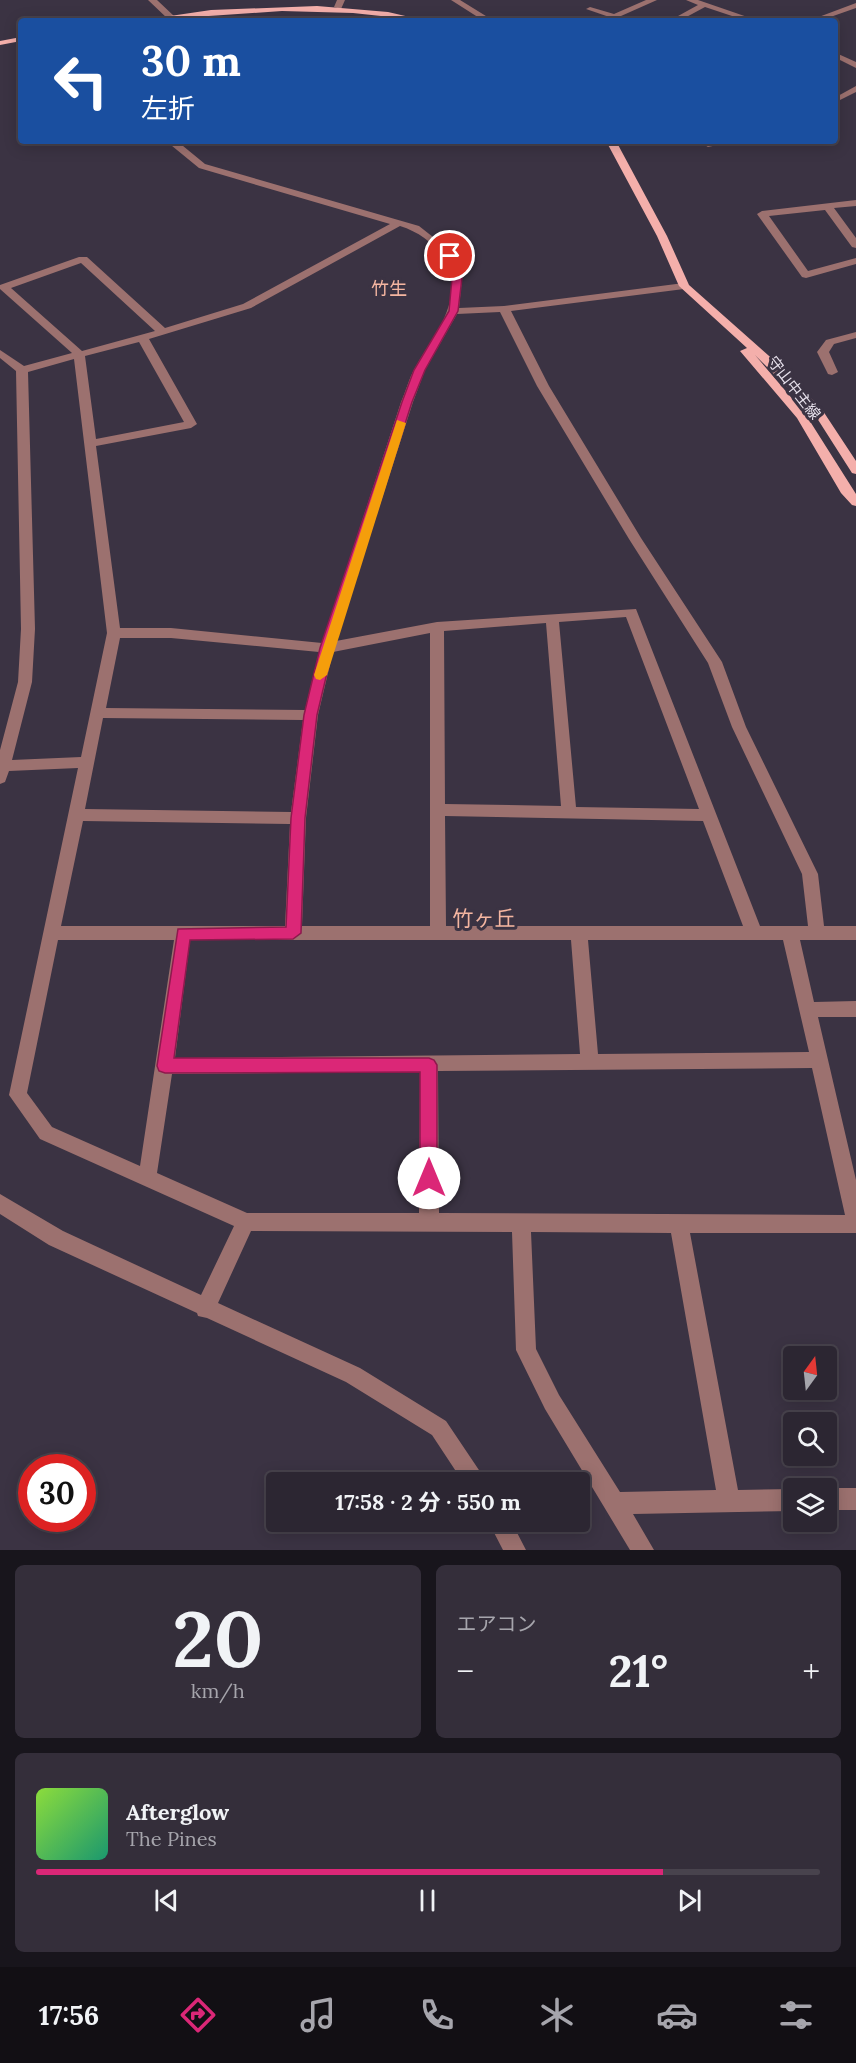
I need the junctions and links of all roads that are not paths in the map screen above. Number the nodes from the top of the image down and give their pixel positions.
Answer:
1 (152, 0) edge
2 (455, 0) edge
3 (653, 0) edge
4 (690, 0) edge
5 (340, 3) edge
6 (704, 5) junction
7 (856, 5) edge
8 (590, 9) dead end
9 (171, 16) junction
10 (615, 16) junction
11 (159, 18) edge
12 (411, 18) edge
13 (485, 18) edge
14 (620, 18) edge
15 (679, 18) edge
16 (745, 18) edge
17 (820, 18) edge
18 (18, 40) edge
19 (0, 43) edge
20 (838, 56) edge
21 (856, 65) edge
22 (856, 89) edge
23 (838, 99) edge
24 (175, 144) edge
25 (613, 144) edge
26 (856, 203) edge
27 (827, 206) junction
28 (399, 223) junction
29 (856, 245) edge
30 (856, 261) edge
31 (684, 286) junction
32 (504, 309) junction
33 (453, 311) junction
34 (726, 324) junction
35 (163, 332) junction
36 (856, 335) edge
37 (142, 338) junction
38 (0, 353) edge
39 (79, 354) junction
40 (21, 370) junction
41 (832, 372) dead end
42 (92, 443) junction
43 (856, 470) edge
44 (856, 501) edge
45 (552, 618) junction
46 (437, 627) junction
47 (114, 633) junction
48 (327, 648) junction
49 (98, 713) junction
50 (311, 715) junction
51 (88, 762) junction
52 (2, 772) edge
53 (437, 810) junction
54 (570, 812) junction
55 (77, 815) junction
56 (709, 815) junction
57 (298, 818) junction
58 (52, 933) junction
59 (293, 933) junction
60 (438, 933) junction
61 (579, 933) junction
62 (754, 933) junction
63 (790, 933) junction
64 (817, 933) junction
65 (856, 933) edge
66 (183, 934) junction
67 (856, 1009) edge
68 (808, 1010) junction
69 (819, 1060) junction
70 (590, 1063) junction
71 (429, 1065) junction
72 (165, 1066) junction
73 (147, 1177) junction
74 (0, 1203) edge
75 (246, 1222) junction
76 (429, 1223) junction
77 (521, 1223) junction
78 (679, 1223) junction
79 (856, 1223) edge
80 (205, 1308) junction
81 (470, 1472) edge
82 (856, 1498) edge
83 (837, 1499) edge
84 (783, 1500) edge
85 (729, 1501) junction
86 (614, 1503) junction
87 (505, 1532) edge
88 (515, 1550) edge
89 (643, 1550) edge

1 - 9 street
2 - 13 street
3 - 10 street
4 - 6 street
5 - 9 main road
5 - 12 main road
6 - 15 street
6 - 16 street
7 - 17 street
8 - 10 street
9 - 11 main road
10 - 14 street
18 - 19 main road
20 - 21 street
22 - 23 street
24 - 28 street
25 - 31 main road, 守山中主線
26 - 27 street
27 - 29 street
27 - 30 street
28 - 33 street
28 - 35 street
31 - 32 street
31 - 34 main road, 守山中主線
32 - 33 street
32 - 64 street
33 - 48 street
34 - 43 main road, 守山中主線
34 - 44 main road, 守山中主線
35 - 37 street
35 - 39 street
36 - 41 street
37 - 39 street
37 - 42 street
38 - 40 street
39 - 40 street
39 - 42 street
40 - 52 street
42 - 47 street
45 - 46 street
45 - 54 street
45 - 56 street
46 - 48 street
46 - 53 street
47 - 48 street
47 - 49 street
48 - 50 street
49 - 50 street
49 - 51 street
50 - 57 street
51 - 52 street
51 - 55 street
53 - 54 street
53 - 60 street
54 - 56 street
55 - 57 street
55 - 58 street
56 - 62 street
57 - 59 street
58 - 66 street
58 - 73 street
59 - 60 street
59 - 66 street
60 - 61 street
61 - 62 street
61 - 70 street
62 - 63 street
63 - 64 street
63 - 68 street
64 - 65 street
66 - 72 street
67 - 68 street
68 - 69 street
69 - 70 street
69 - 79 street
70 - 71 street
71 - 72 street
71 - 76 street
72 - 73 street
73 - 75 street
74 - 80 street
75 - 76 street
75 - 80 street
76 - 77 street
77 - 78 street
77 - 86 street
78 - 79 street
78 - 85 street
80 - 81 street
82 - 83 street
84 - 85 street
85 - 86 street
86 - 89 street
87 - 88 street

